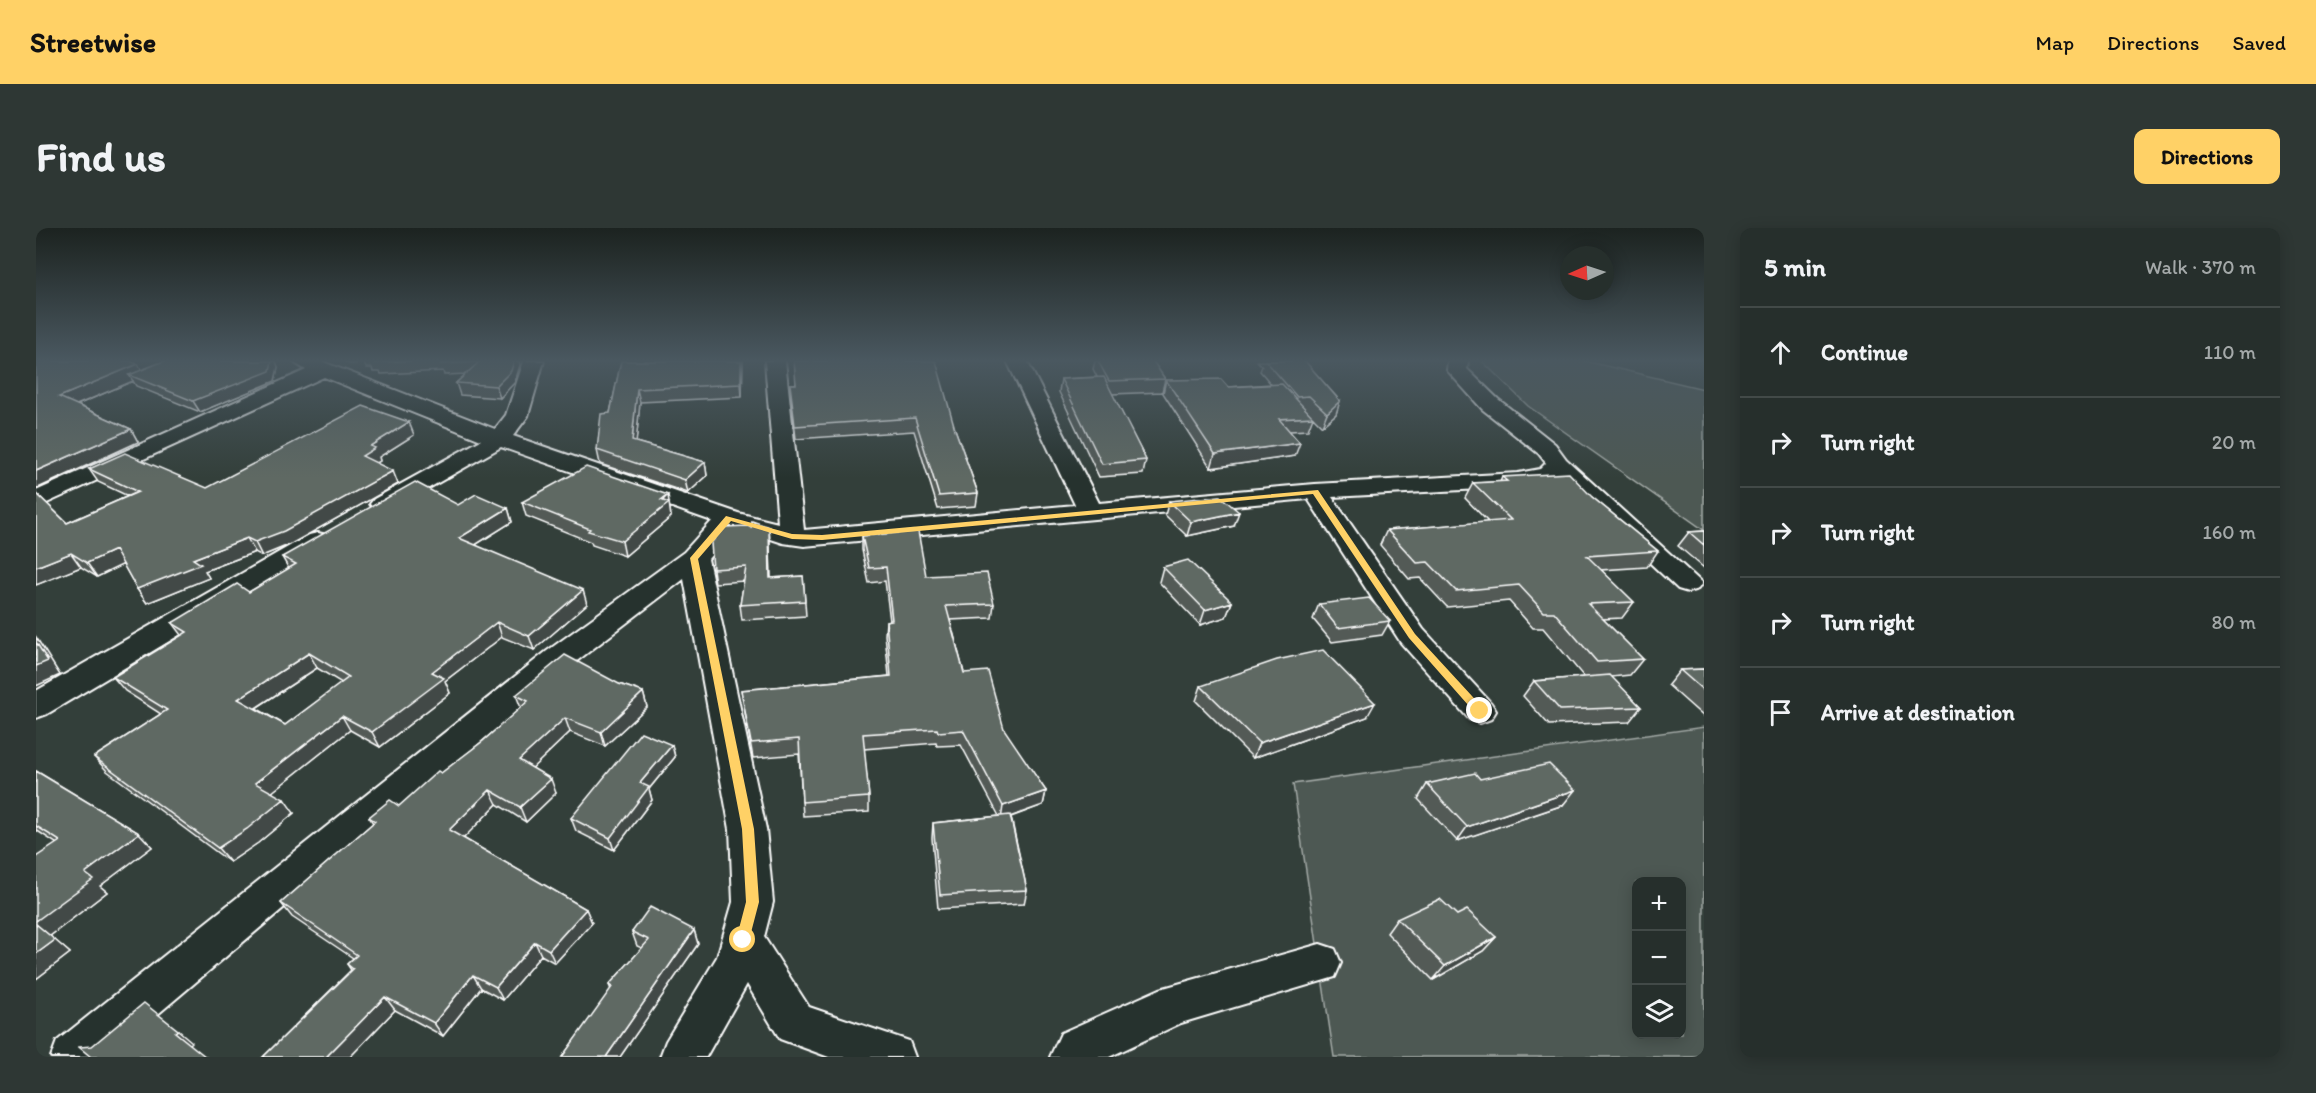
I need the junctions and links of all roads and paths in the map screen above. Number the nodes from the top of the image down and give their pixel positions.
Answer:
1 (242, 400) edge
2 (400, 400) edge
3 (522, 400) edge
4 (779, 400) edge
5 (1035, 400) edge
6 (1486, 400) edge
7 (499, 439) junction
8 (1558, 464) junction
9 (1315, 491) junction
10 (36, 501) edge
11 (1090, 511) junction
12 (729, 518) junction
13 (792, 537) junction
14 (694, 558) junction
15 (1688, 583) dead end
16 (36, 706) edge
17 (1480, 711) dead end
18 (743, 940) junction
19 (1320, 963) dead end
20 (74, 1057) edge
21 (682, 1057) edge
22 (892, 1057) edge
23 (1072, 1057) edge

1 - 10 street
2 - 7 street
3 - 7 street
4 - 13 street
5 - 11 street
6 - 8 street
7 - 12 street
7 - 16 street
8 - 9 street
8 - 15 street
9 - 11 street
9 - 17 street
11 - 13 street
12 - 13 street
12 - 14 street
14 - 18 street
14 - 20 street
18 - 21 street
18 - 22 street
19 - 23 street

